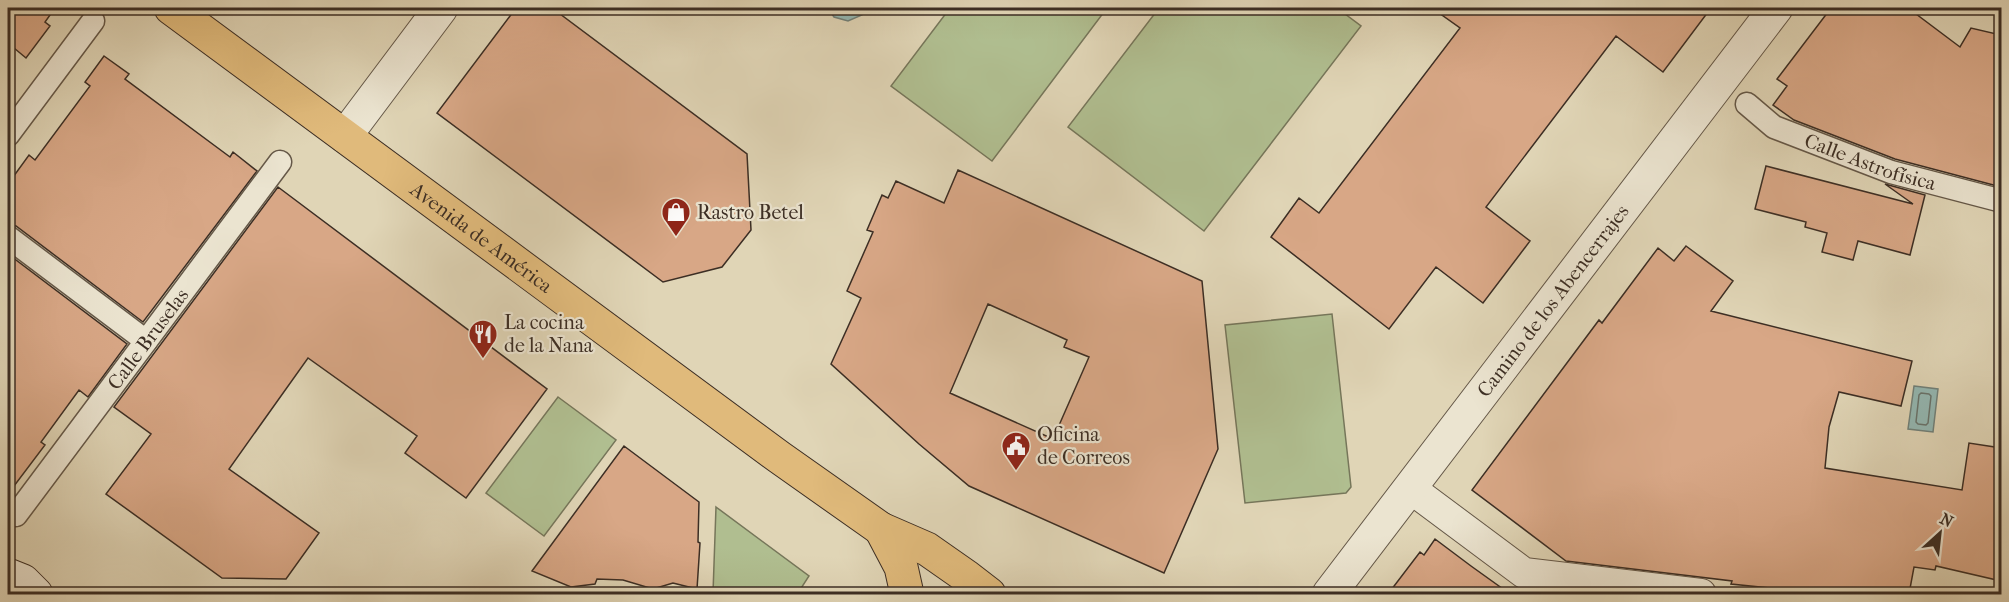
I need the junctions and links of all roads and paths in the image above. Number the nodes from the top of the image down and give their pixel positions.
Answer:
1 (171, 8) edge
2 (441, 8) edge
3 (1776, 8) edge
4 (93, 21) dead end
5 (1747, 104) dead end
6 (8, 135) edge
7 (345, 136) junction
8 (280, 162) dead end
9 (2001, 201) edge
10 (8, 237) edge
11 (146, 341) junction
12 (1410, 488) junction
13 (16, 515) dead end
14 (881, 529) junction
15 (8, 575) edge
16 (36, 594) edge
17 (907, 594) edge
18 (989, 594) edge
19 (1329, 594) edge
20 (1701, 594) edge

1 - 7 main road, Avenida de América
2 - 7 street
3 - 12 street, Camino de los Abencerrajes
4 - 6 street
5 - 9 street, Calle Astrofísica
7 - 14 main road, Avenida de América
8 - 11 street, Calle Bruselas
10 - 11 street
11 - 13 street, Calle Bruselas
12 - 19 street, Camino de los Abencerrajes
12 - 20 street
14 - 17 main road, Avenida de América
14 - 18 main road, Avenida de América
15 - 16 street

